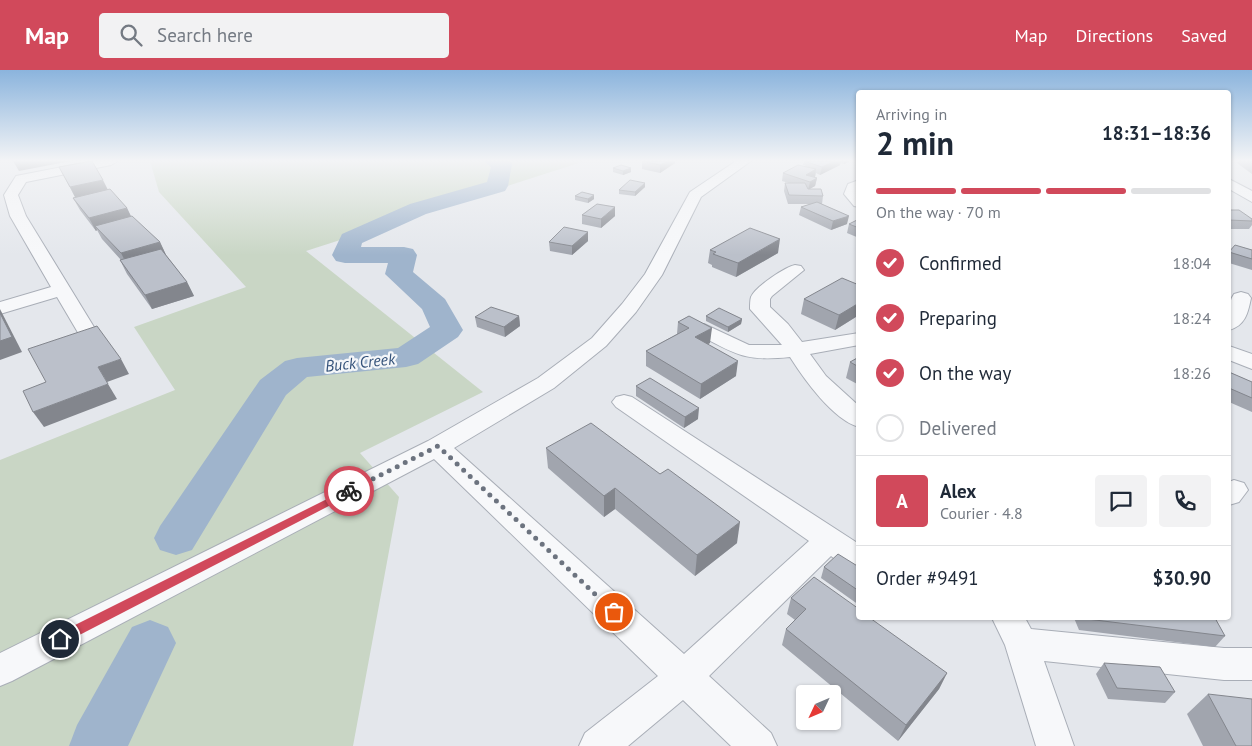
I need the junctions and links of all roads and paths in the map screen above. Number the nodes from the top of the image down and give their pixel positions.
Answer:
1 (12, 193) edge
2 (699, 193) edge
3 (1242, 193) edge
4 (1252, 200) edge
5 (1231, 201) edge
6 (18, 216) junction
7 (0, 220) edge
8 (795, 270) dead end
9 (60, 290) junction
10 (1241, 298) dead end
11 (0, 308) edge
12 (1231, 322) edge
13 (704, 330) edge
14 (86, 332) edge
15 (856, 339) edge
16 (798, 349) junction
17 (1231, 353) edge
18 (1252, 362) edge
19 (624, 402) dead end
20 (856, 416) edge
21 (438, 446) junction
22 (829, 540) junction
23 (856, 558) edge
24 (1014, 630) edge
25 (1252, 664) edge
26 (0, 670) edge
27 (683, 678) junction
28 (598, 746) edge
29 (758, 746) edge
30 (1055, 746) edge

1 - 6 street
2 - 21 street
3 - 4 street
4 - 5 street
6 - 7 street
6 - 9 street
8 - 16 street
9 - 11 street
9 - 14 street
10 - 12 street
13 - 16 street
15 - 16 street
16 - 20 street
17 - 18 street
19 - 22 street
21 - 26 street
21 - 27 street
22 - 23 street
22 - 27 street
24 - 25 street
24 - 30 street
27 - 28 street
27 - 29 street

